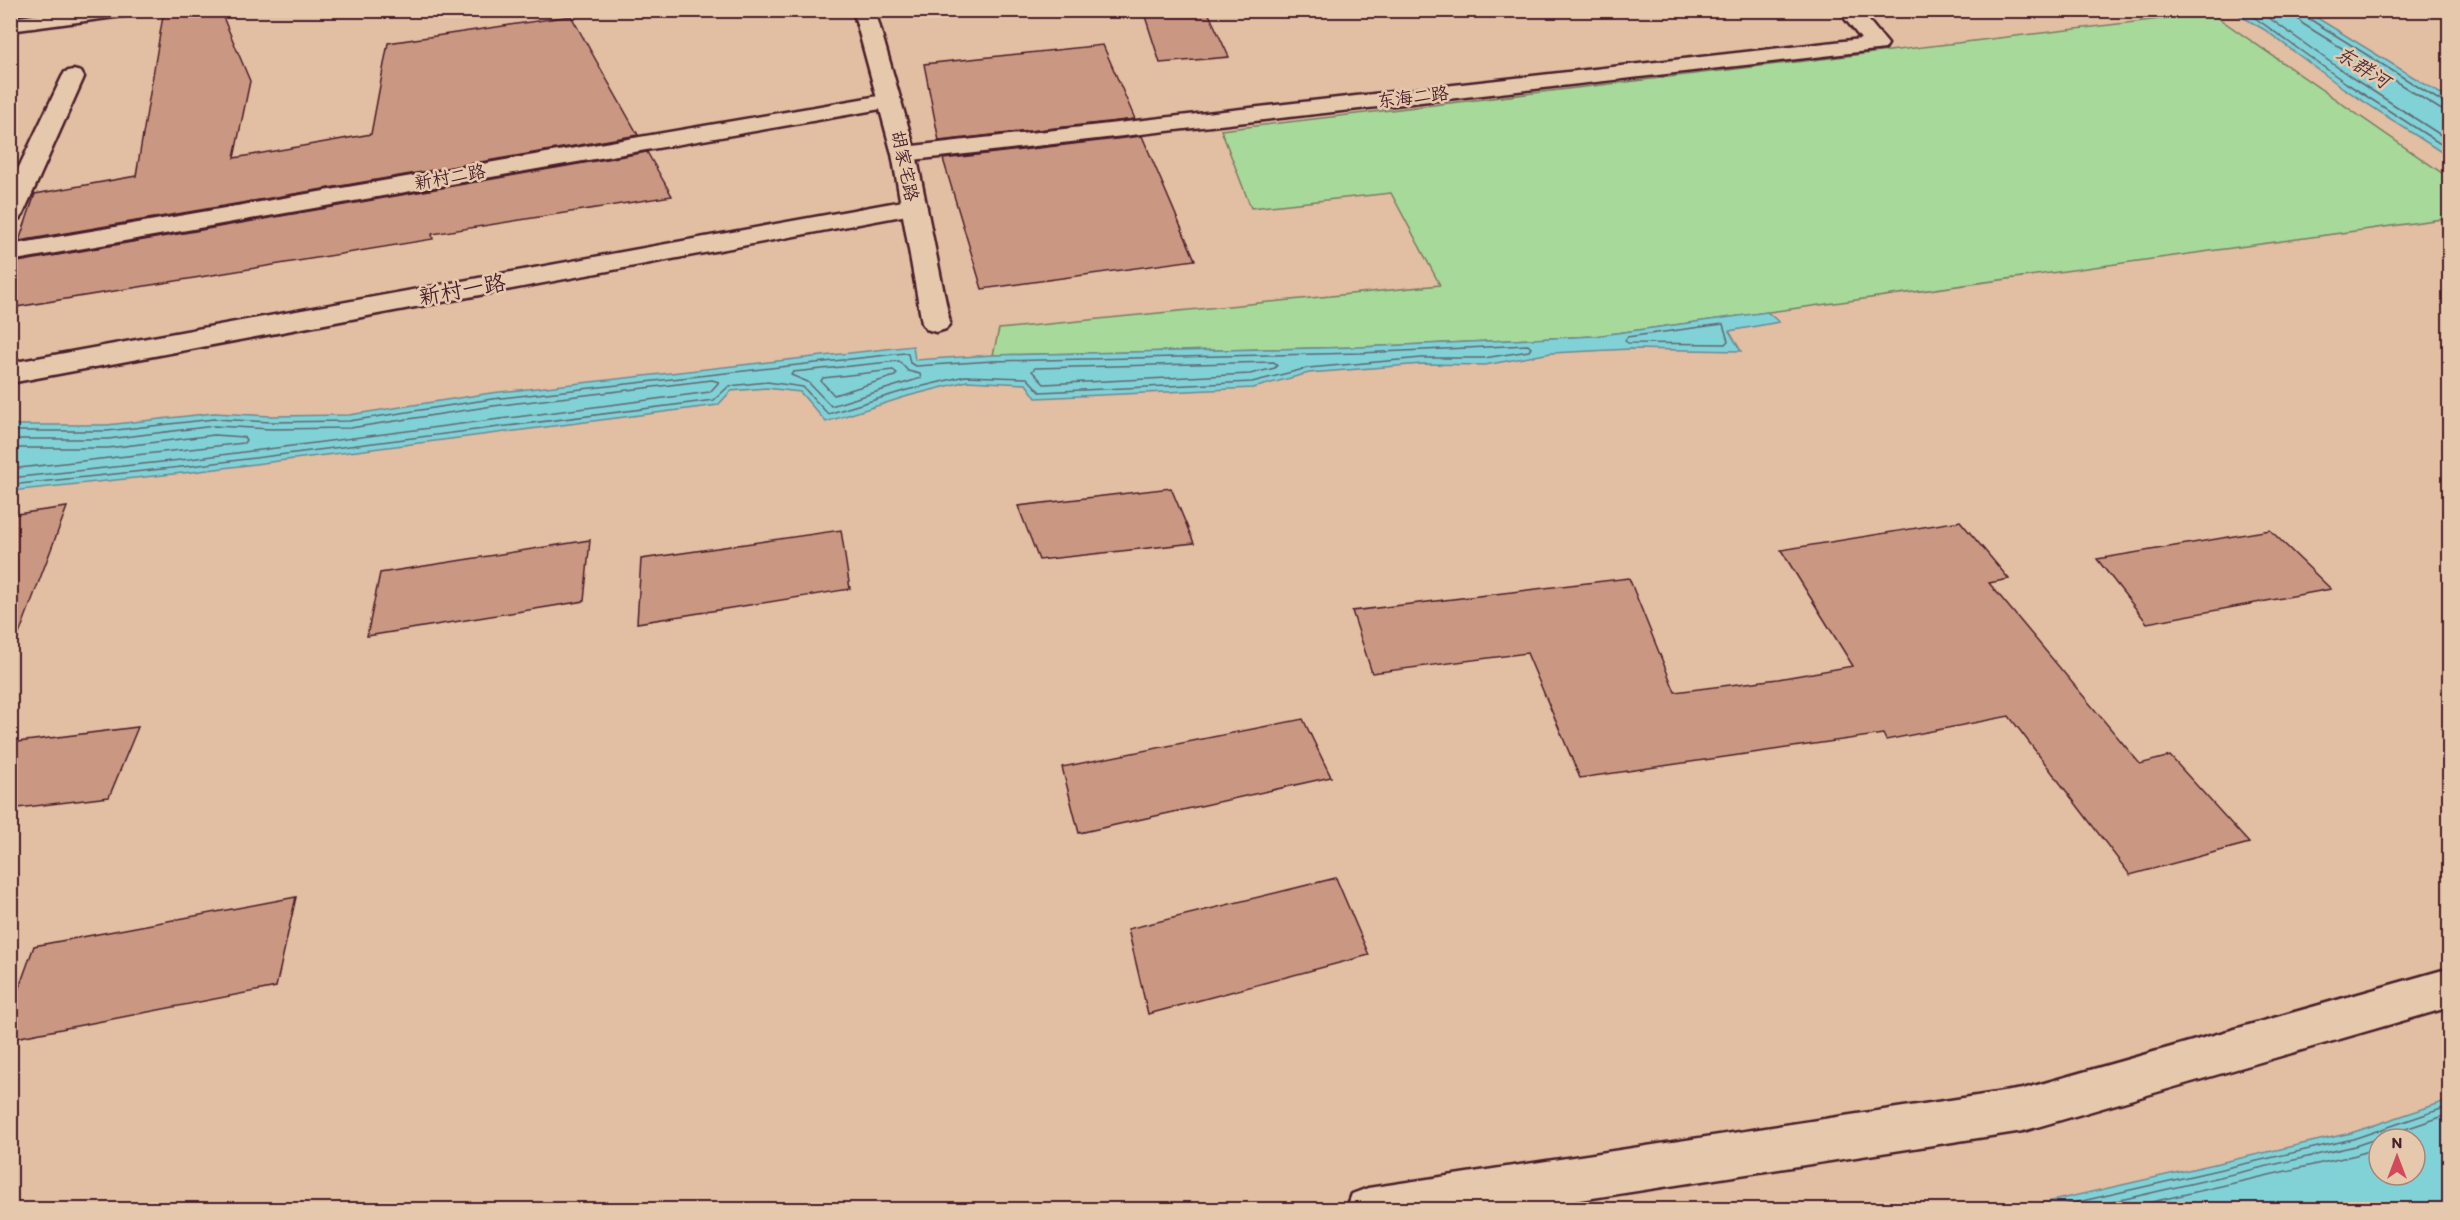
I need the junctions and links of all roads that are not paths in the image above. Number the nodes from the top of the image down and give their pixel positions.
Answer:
1 (123, 10) edge
2 (864, 10) edge
3 (1848, 10) edge
4 (10, 24) edge
5 (73, 77) dead end
6 (890, 101) junction
7 (903, 154) junction
8 (914, 207) junction
9 (10, 214) edge
10 (10, 253) edge
11 (936, 323) dead end
12 (10, 373) edge
13 (2450, 987) edge
14 (1368, 1209) edge

1 - 4 street
2 - 6 street, 胡家宅路
3 - 7 street, 东海二路
5 - 9 street
6 - 7 street, 胡家宅路
6 - 10 street, 新村二路
7 - 8 street, 胡家宅路
8 - 11 street, 胡家宅路
8 - 12 street, 新村一路
13 - 14 street

